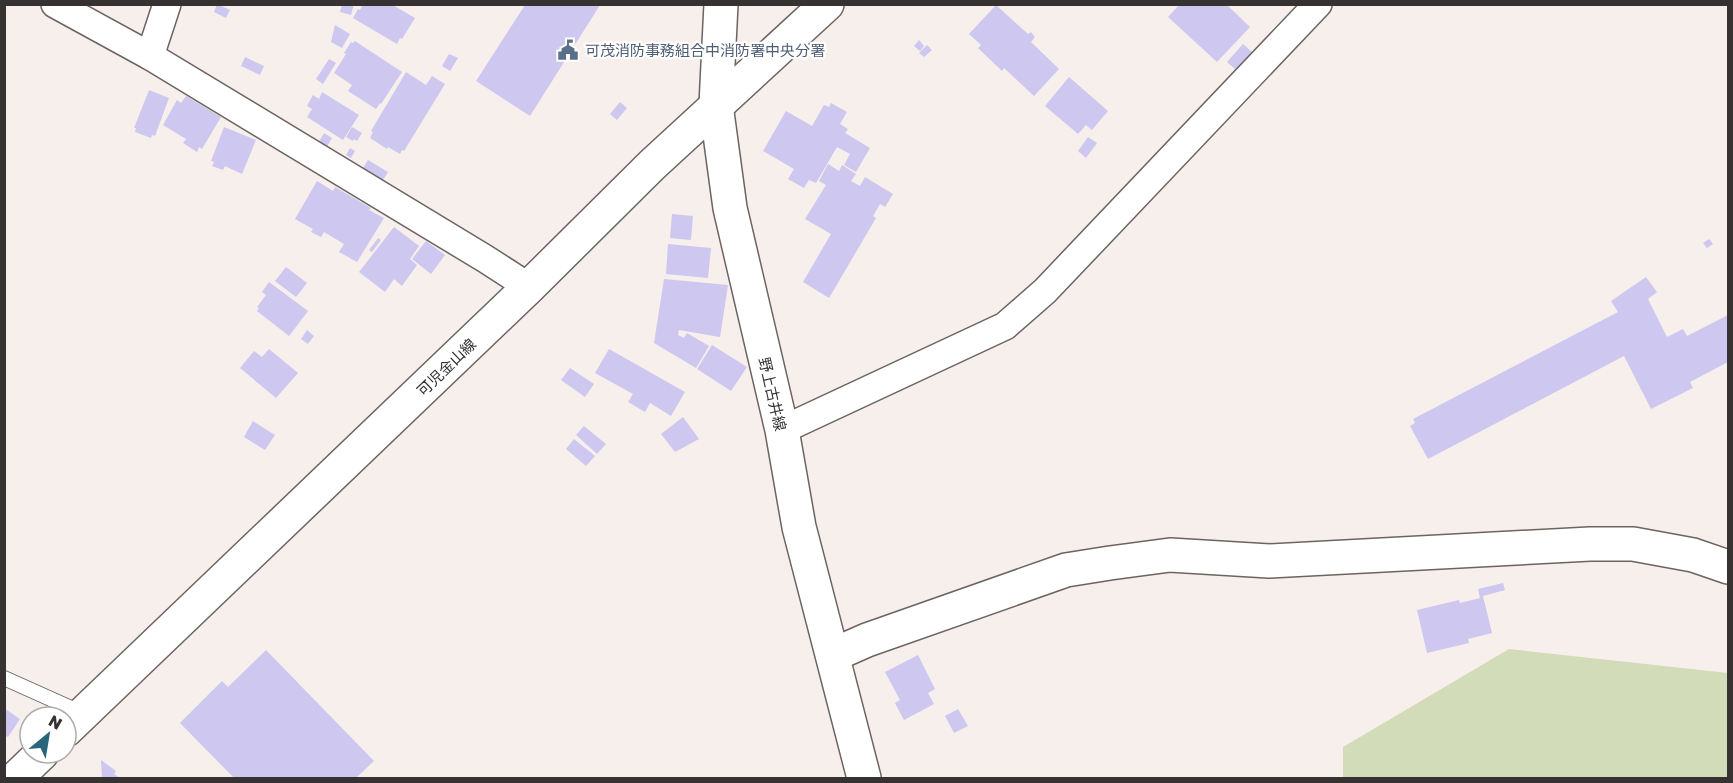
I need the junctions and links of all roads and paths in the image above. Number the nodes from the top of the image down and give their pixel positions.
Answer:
1 (55, 4) edge
2 (167, 4) edge
3 (721, 4) edge
4 (826, 4) edge
5 (1318, 4) edge
6 (150, 56) junction
7 (717, 105) junction
8 (529, 287) junction
9 (782, 430) junction
10 (1728, 567) edge
11 (833, 656) junction
12 (4, 678) edge
13 (47, 705) edge
14 (78, 718) edge
15 (30, 765) edge
16 (16, 778) edge
17 (864, 778) edge

1 - 6 street
2 - 6 street
3 - 7 main road, 野上古井線
4 - 7 main road, 可児金山線
5 - 9 street
6 - 8 street
7 - 8 main road, 可児金山線
7 - 9 main road, 野上古井線
8 - 14 main road, 可児金山線
9 - 11 main road, 野上古井線
10 - 11 main road
11 - 17 main road, 野上古井線
12 - 13 lane
15 - 16 main road

